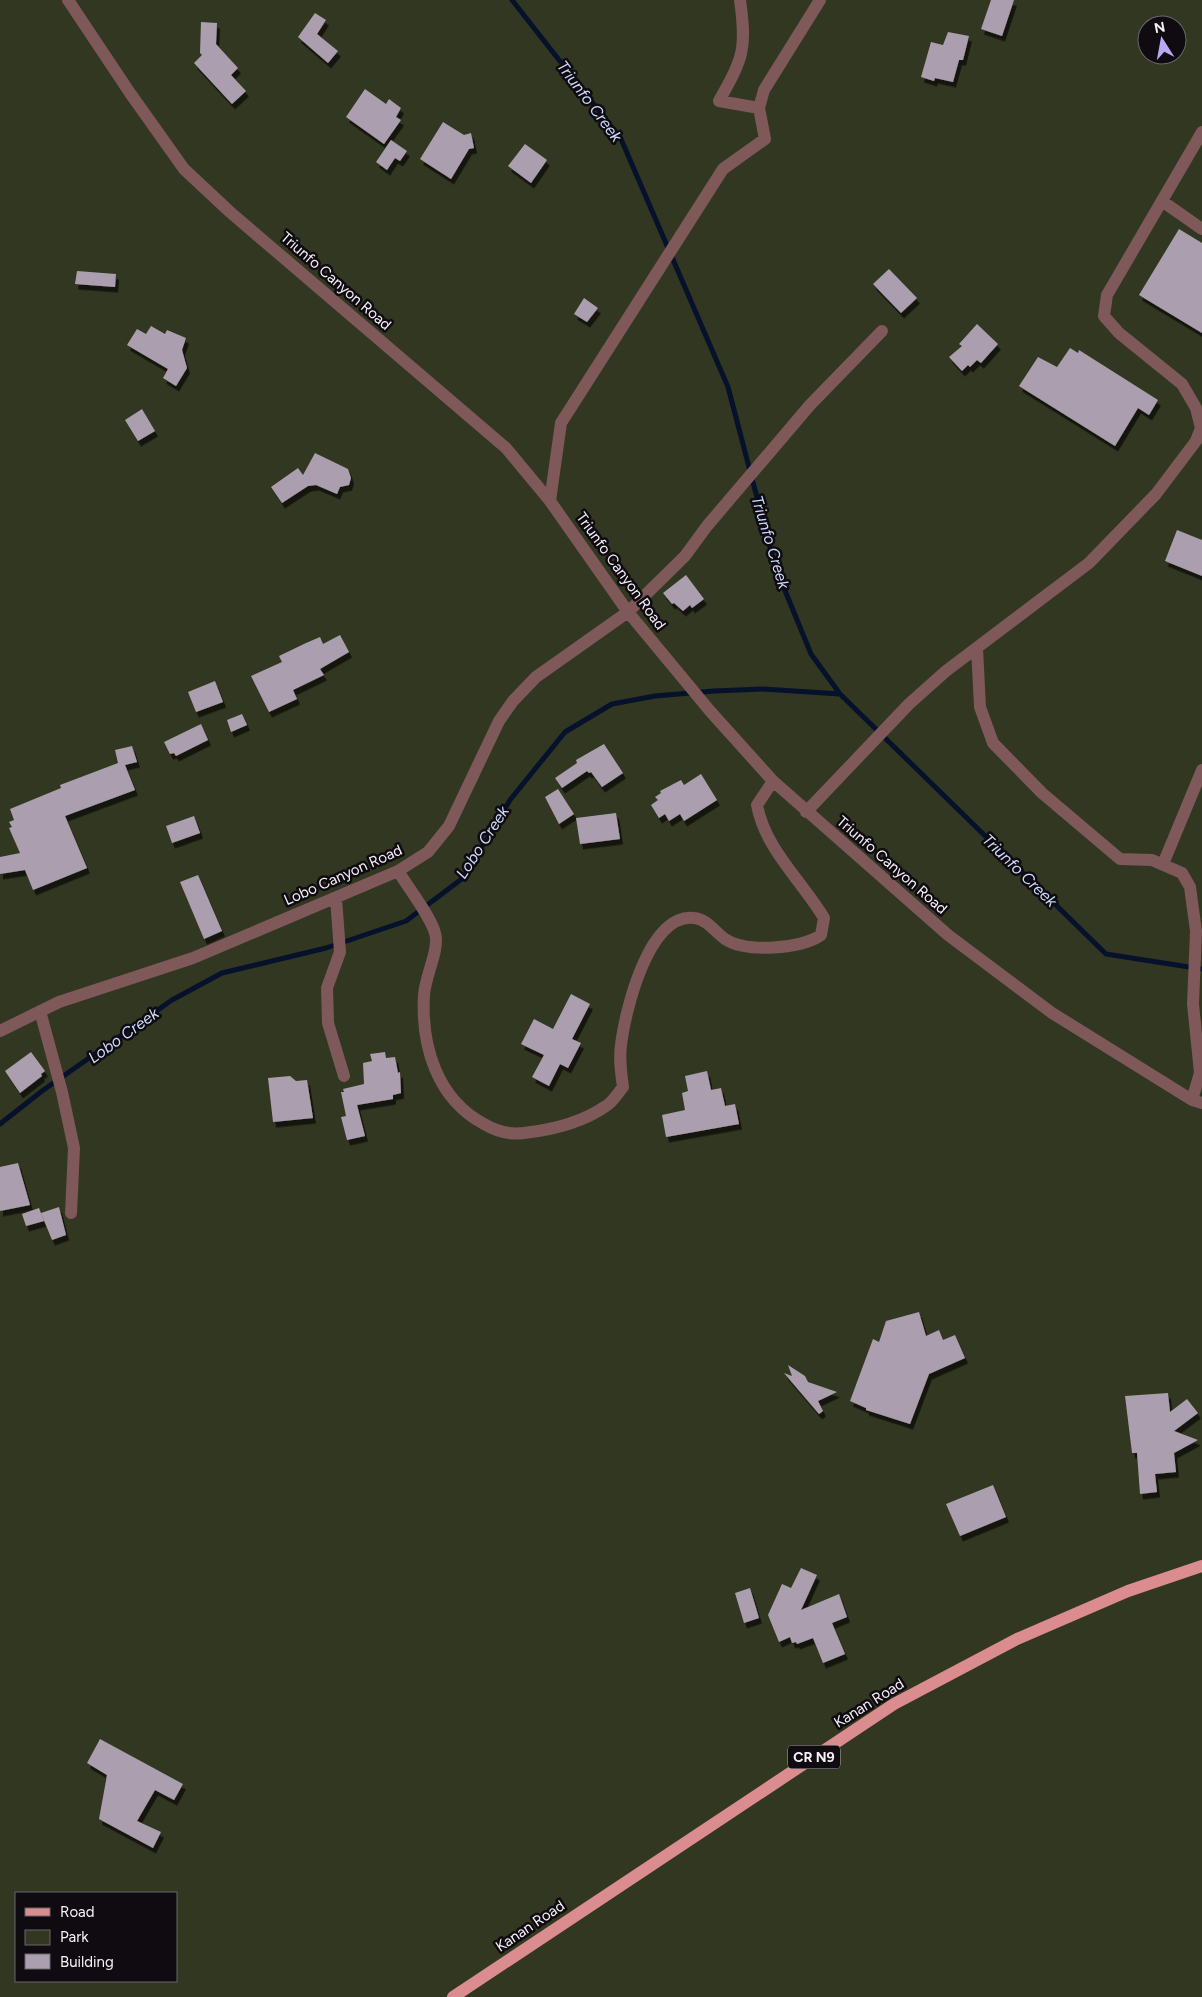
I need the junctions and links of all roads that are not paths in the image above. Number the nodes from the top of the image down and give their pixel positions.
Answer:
1 (68, 0) edge
2 (740, 0) edge
3 (820, 0) edge
4 (759, 108) junction
5 (1202, 132) edge
6 (1162, 201) junction
7 (1202, 229) edge
8 (882, 331) dead end
9 (1202, 428) edge
10 (550, 501) junction
11 (628, 612) junction
12 (977, 648) junction
13 (1202, 770) edge
14 (773, 780) junction
15 (806, 812) junction
16 (1163, 864) junction
17 (398, 871) junction
18 (336, 898) junction
19 (40, 1011) junction
20 (0, 1031) edge
21 (344, 1076) dead end
22 (1197, 1102) edge
23 (71, 1213) dead end
24 (1202, 1566) edge
25 (453, 1997) edge

1 - 10 street, Triunfo Canyon Road
2 - 4 street
3 - 4 street
4 - 10 street
5 - 6 street
6 - 7 street
6 - 9 street
8 - 11 street, Lobo Canyon Road
9 - 12 street
10 - 11 street, Triunfo Canyon Road
11 - 14 street, Triunfo Canyon Road
11 - 17 street, Lobo Canyon Road
12 - 15 street
12 - 16 street
13 - 16 street
14 - 15 street, Triunfo Canyon Road
14 - 17 street
15 - 22 street, Triunfo Canyon Road
16 - 22 street
17 - 18 street, Lobo Canyon Road
18 - 19 street, Lobo Canyon Road
18 - 21 street
19 - 20 street, Lobo Canyon Road
19 - 23 street
24 - 25 main road, Kanan Road / CR N9

